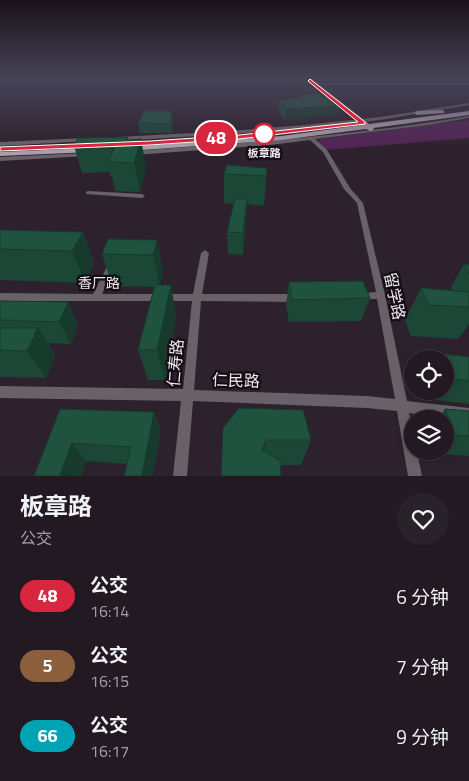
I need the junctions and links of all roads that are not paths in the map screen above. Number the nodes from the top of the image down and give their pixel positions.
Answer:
1 (337, 102) edge
2 (469, 104) edge
3 (469, 109) edge
4 (448, 112) junction
5 (417, 113) junction
6 (469, 116) edge
7 (455, 119) junction
8 (423, 120) junction
9 (366, 125) junction
10 (217, 134) junction
11 (239, 137) junction
12 (311, 138) junction
13 (90, 140) edge
14 (109, 142) joint
15 (0, 144) edge
16 (0, 149) edge
17 (96, 150) junction
18 (122, 151) joint
19 (0, 154) edge
20 (0, 160) edge
21 (88, 193) dead end
22 (142, 196) dead end
23 (205, 253) dead end
24 (118, 254) edge
25 (381, 295) junction
26 (96, 296) junction
27 (354, 296) edge
28 (0, 297) edge
29 (197, 298) junction
30 (308, 298) edge
31 (0, 392) edge
32 (188, 395) junction
33 (402, 406) junction
34 (469, 414) edge
35 (180, 476) edge
36 (415, 476) edge

1 - 9 main road
2 - 5 street
3 - 4 main road
4 - 5 main road
4 - 9 main road
5 - 9 street
6 - 7 main road
6 - 8 main road
7 - 8 main road
7 - 9 street
8 - 9 main road
9 - 10 street
9 - 11 main road
9 - 12 street
9 - 18 main road
10 - 11 main road
10 - 14 street
11 - 14 main road
12 - 18 street
12 - 25 street, 留学路
13 - 15 street
16 - 17 main road
17 - 19 main road
17 - 20 street
21 - 22 street
23 - 29 street, 仁寿路
24 - 26 street
25 - 27 street
25 - 33 street, 留学路
26 - 28 street, 香厂路
26 - 29 street, 香厂路
29 - 30 street, 香厂路
29 - 32 street, 仁寿路
31 - 32 street, 仁民路
32 - 33 street, 仁民路
32 - 35 street, 仁寿路
33 - 34 street, 仁民路
33 - 36 street, 留学路

